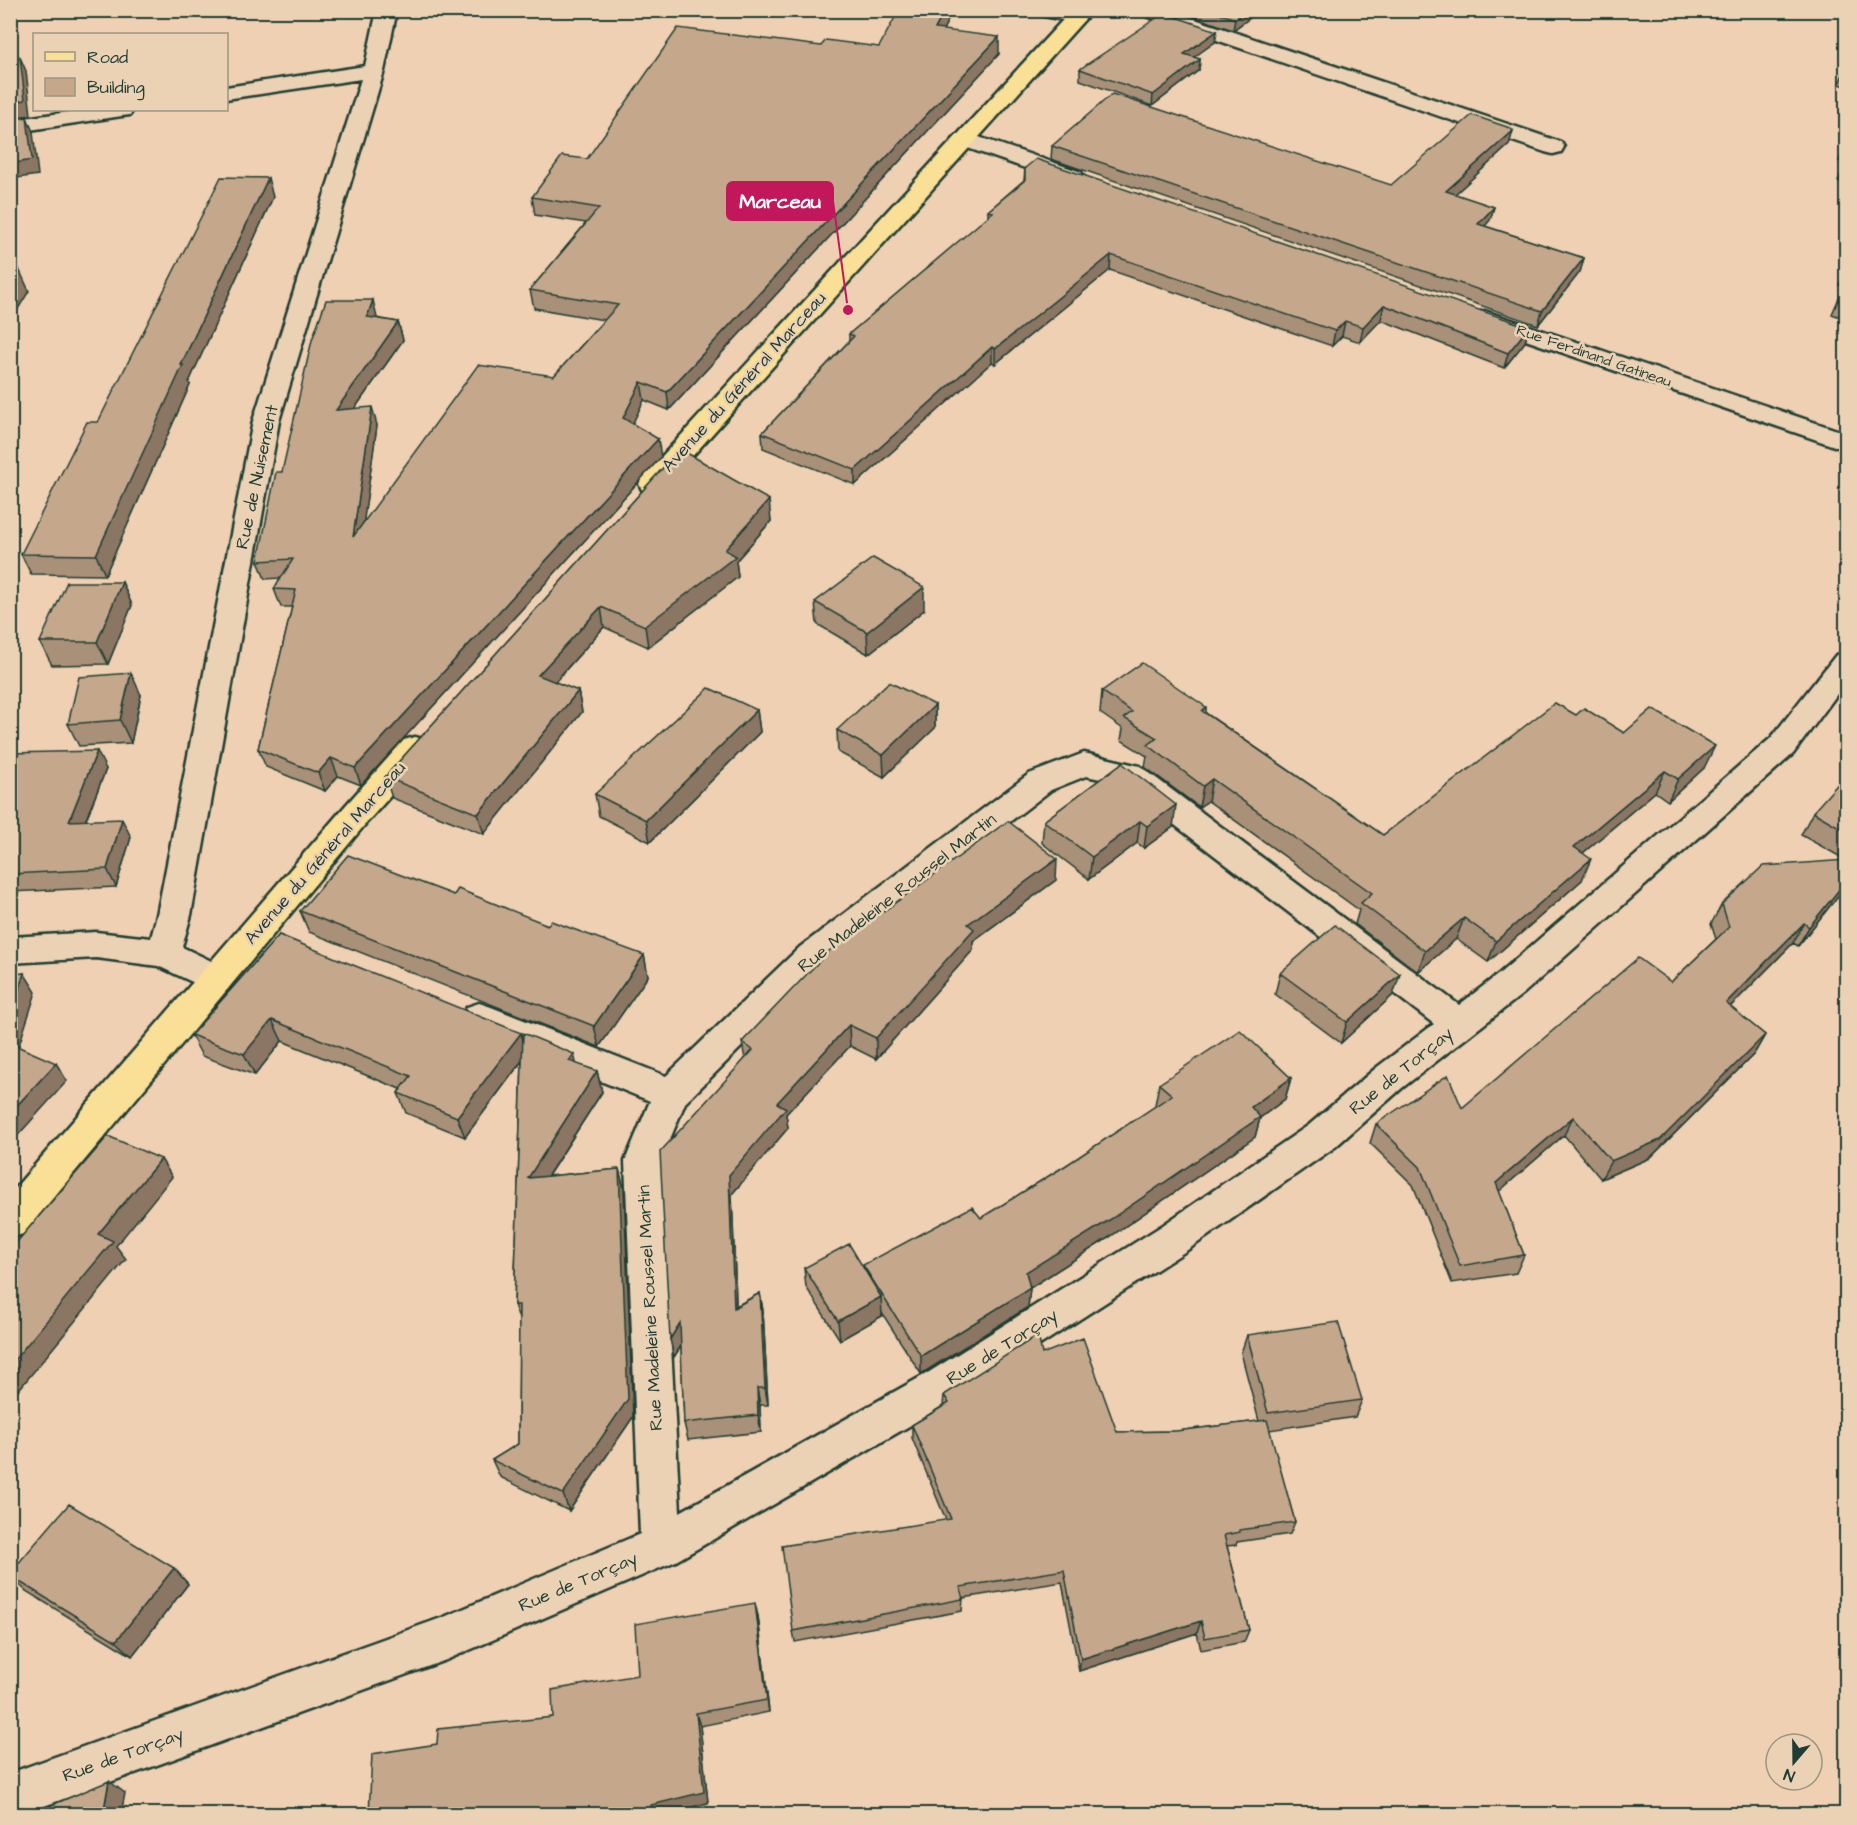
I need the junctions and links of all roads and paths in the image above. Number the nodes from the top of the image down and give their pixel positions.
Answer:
1 (387, 10) edge
2 (1043, 10) edge
3 (1147, 10) edge
4 (1079, 14) edge
5 (374, 70) junction
6 (228, 93) edge
7 (115, 111) edge
8 (10, 126) edge
9 (967, 140) junction
10 (1553, 147) dead end
11 (1099, 186) edge
12 (1461, 310) edge
13 (1846, 442) edge
14 (636, 502) edge
15 (1846, 662) edge
16 (429, 732) edge
17 (260, 929) junction
18 (294, 942) edge
19 (10, 950) edge
20 (163, 952) junction
21 (216, 979) junction
22 (448, 1005) edge
23 (1459, 1024) junction
24 (671, 1094) junction
25 (10, 1222) edge
26 (661, 1546) junction
27 (10, 1796) edge

1 - 5 street, Rue de Nuisement
2 - 4 street
3 - 10 street
4 - 9 main road, Avenue du Général Marceau
5 - 6 street
5 - 20 street, Rue de Nuisement
7 - 8 street
9 - 11 street
9 - 14 main road, Avenue du Général Marceau
12 - 13 street, Rue Ferdinand Gatineau
15 - 23 street, Rue de Torçay
16 - 17 main road, Avenue du Général Marceau
17 - 18 street
17 - 21 main road, Avenue du Général Marceau
19 - 20 street
20 - 21 street
21 - 25 main road, Avenue du Général Marceau
22 - 24 street
23 - 24 street, Rue Madeleine Roussel Martin
23 - 26 street, Rue de Torçay
24 - 26 street, Rue Madeleine Roussel Martin
26 - 27 street, Rue de Torçay

